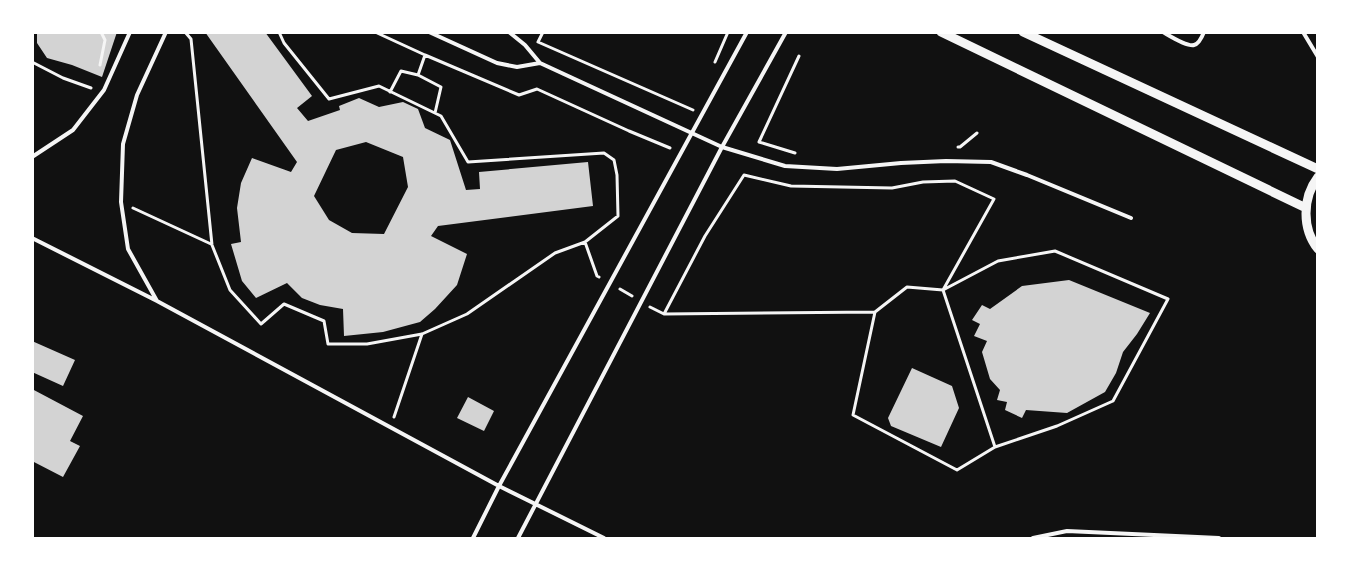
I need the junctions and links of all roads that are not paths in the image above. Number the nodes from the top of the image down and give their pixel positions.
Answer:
1 (130, 32) edge
2 (166, 32) edge
3 (428, 32) edge
4 (509, 32) edge
5 (746, 32) edge
6 (786, 32) edge
7 (942, 32) edge
8 (1023, 32) edge
9 (1163, 32) edge
10 (1204, 32) edge
11 (1303, 32) edge
12 (1318, 56) edge
13 (540, 63) junction
14 (691, 133) junction
15 (722, 147) junction
16 (32, 157) edge
17 (1318, 168) edge
18 (1318, 178) edge
19 (1306, 208) junction
20 (1131, 218) dead end
21 (32, 238) edge
22 (1318, 249) edge
23 (157, 301) junction
24 (499, 486) junction
25 (535, 505) junction
26 (473, 538) edge
27 (518, 538) edge
28 (604, 538) edge
29 (1033, 538) edge
30 (1219, 538) edge

1 - 16 lane
2 - 23 lane
3 - 13 lane
4 - 13 lane
5 - 14 lane
6 - 15 lane
7 - 19 street
8 - 17 street
9 - 10 lane
11 - 12 lane
13 - 14 lane
14 - 15 lane
14 - 24 lane
15 - 20 lane
15 - 25 lane
18 - 19 street
19 - 22 street
21 - 23 lane
23 - 24 lane
24 - 25 lane
24 - 26 lane
25 - 27 lane
25 - 28 lane
29 - 30 lane

